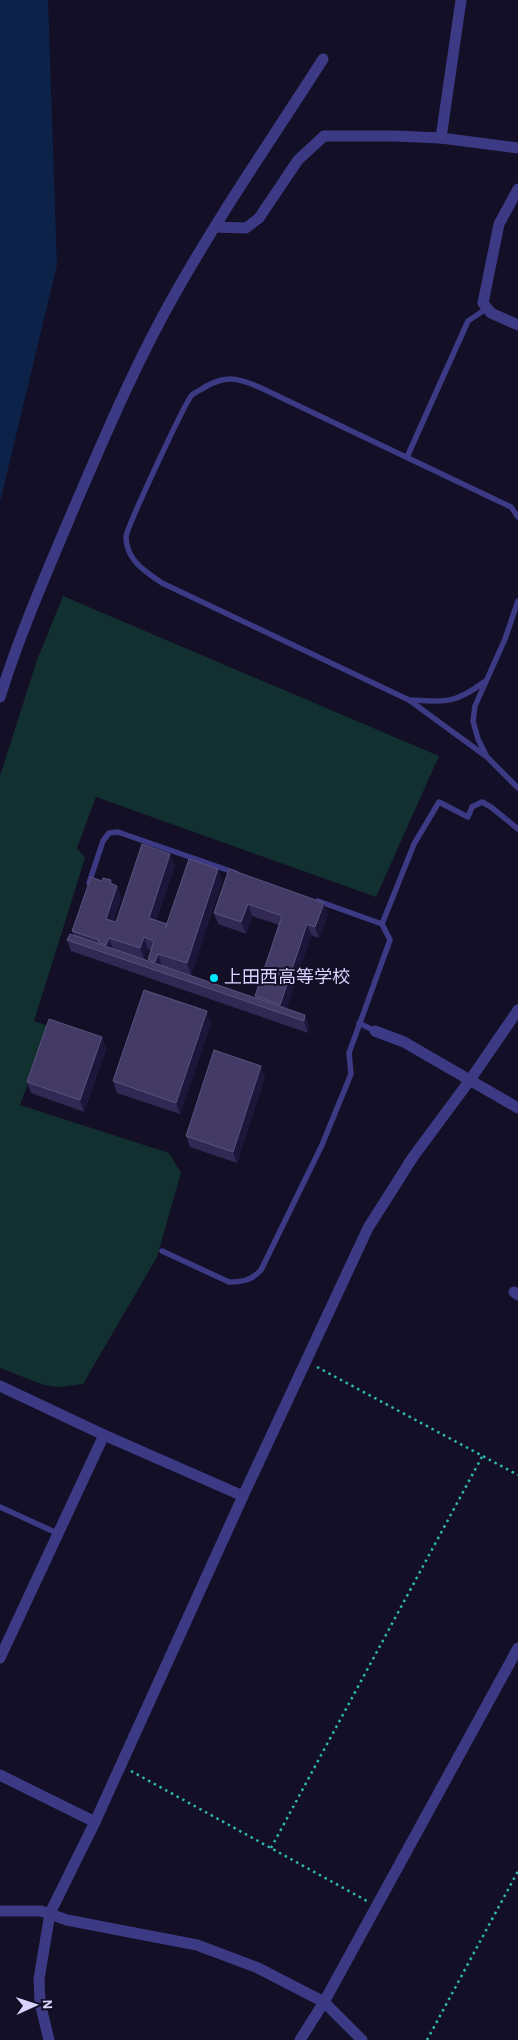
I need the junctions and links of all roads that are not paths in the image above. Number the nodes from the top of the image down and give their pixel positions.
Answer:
1 (461, 0) edge
2 (323, 59) dead end
3 (441, 138) junction
4 (518, 148) edge
5 (518, 189) edge
6 (215, 227) junction
7 (486, 309) junction
8 (518, 325) edge
9 (407, 457) junction
10 (518, 517) edge
11 (518, 601) edge
12 (485, 681) junction
13 (0, 697) edge
14 (409, 700) junction
15 (487, 757) junction
16 (518, 788) edge
17 (518, 829) edge
18 (245, 876) edge
19 (88, 888) edge
20 (309, 898) edge
21 (382, 924) junction
22 (518, 1010) edge
23 (359, 1023) junction
24 (376, 1031) joint
25 (470, 1080) junction
26 (518, 1108) edge
27 (162, 1250) dead end
28 (0, 1386) edge
29 (104, 1435) junction
30 (242, 1496) junction
31 (0, 1507) edge
32 (59, 1534) junction
33 (518, 1648) edge
34 (0, 1658) edge
35 (0, 1775) edge
36 (94, 1822) junction
37 (0, 1912) edge
38 (50, 1913) junction
39 (324, 2002) junction
40 (50, 2040) edge
41 (300, 2040) edge
42 (362, 2040) edge

1 - 3 street
2 - 6 street
3 - 4 street
3 - 6 street
5 - 7 street
6 - 13 street
7 - 8 street
7 - 9 lane
9 - 10 lane
9 - 14 lane
11 - 12 lane
12 - 14 lane
12 - 15 lane
14 - 15 lane
15 - 16 lane
17 - 21 lane
18 - 19 lane
20 - 21 lane
21 - 23 lane
22 - 25 street
23 - 24 lane
23 - 27 lane
24 - 25 street
25 - 26 street
25 - 30 street
28 - 29 street
29 - 30 street
29 - 32 street
30 - 36 street
31 - 32 lane
32 - 34 street
33 - 39 street
35 - 36 street
36 - 38 street
37 - 38 street
38 - 39 street
38 - 40 street
39 - 41 street
39 - 42 street

